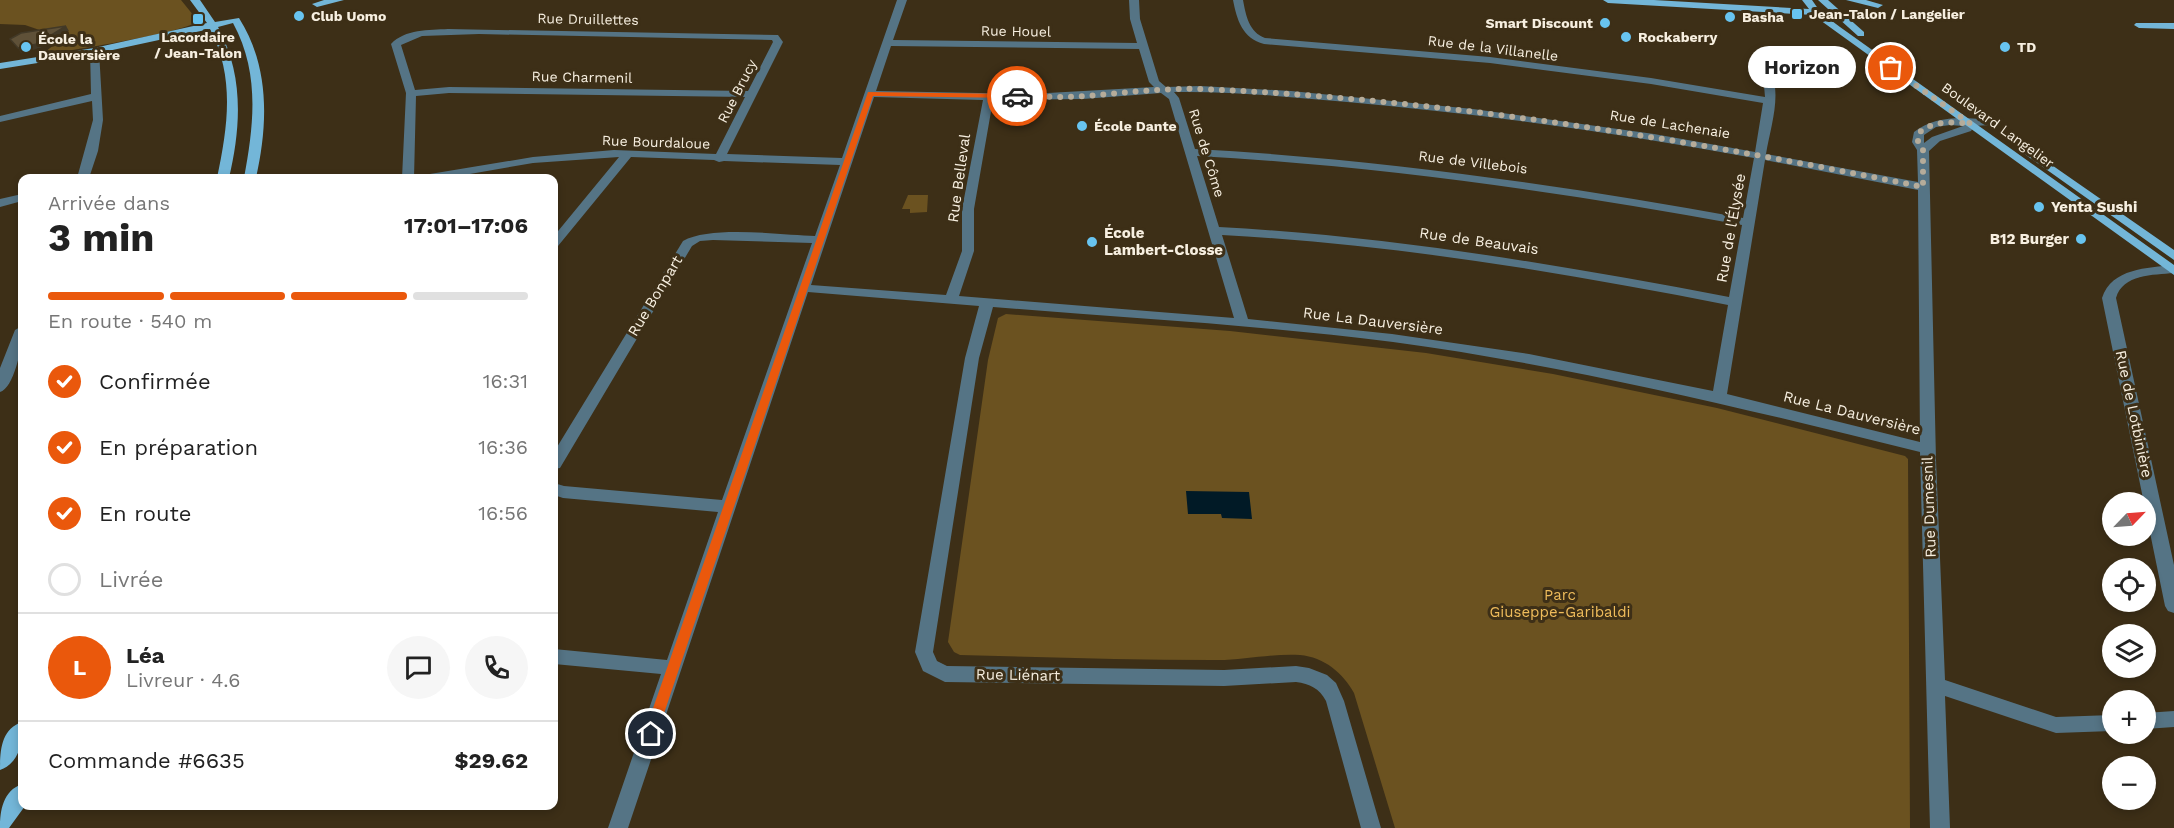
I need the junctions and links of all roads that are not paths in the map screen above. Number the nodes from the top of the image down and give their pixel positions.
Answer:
1 (195, 0) edge
2 (202, 0) edge
3 (339, 0) edge
4 (902, 0) edge
5 (1134, 0) edge
6 (1238, 0) edge
7 (1608, 0) edge
8 (1698, 0) edge
9 (1851, 0) edge
10 (317, 4) dead end
11 (1878, 5) dead end
12 (1812, 6) edge
13 (1829, 7) edge
14 (236, 20) junction
15 (213, 25) junction
16 (2139, 25) dead end
17 (2174, 26) edge
18 (776, 37) joint
19 (888, 43) junction
20 (1143, 46) junction
21 (94, 51) junction
22 (1763, 65) dead end
23 (0, 66) edge
24 (1160, 89) junction
25 (411, 93) junction
26 (753, 94) junction
27 (870, 94) junction
28 (989, 95) junction
29 (98, 96) junction
30 (1770, 101) junction
31 (0, 119) edge
32 (1986, 123) junction
33 (1971, 124) junction
34 (1190, 152) junction
35 (628, 153) junction
36 (1760, 154) junction
37 (719, 159) junction
38 (846, 162) junction
39 (84, 174) edge
40 (224, 174) edge
41 (251, 174) edge
42 (408, 174) edge
43 (455, 174) edge
44 (1923, 187) junction
45 (18, 199) edge
46 (0, 202) edge
47 (1749, 223) junction
48 (1215, 231) junction
49 (558, 238) edge
50 (821, 240) junction
51 (2174, 266) edge
52 (804, 288) junction
53 (951, 300) junction
54 (1735, 302) junction
55 (987, 303) junction
56 (1242, 322) junction
57 (18, 336) edge
58 (7, 352) edge
59 (0, 387) edge
60 (1719, 397) junction
61 (1928, 449) junction
62 (558, 457) edge
63 (558, 490) edge
64 (729, 507) junction
65 (2174, 606) edge
66 (558, 656) edge
67 (673, 668) junction
68 (1935, 685) junction
69 (2174, 719) edge
70 (2156, 720) edge
71 (2102, 723) edge
72 (18, 736) edge
73 (0, 761) edge
74 (18, 798) edge
75 (0, 823) edge
76 (618, 828) edge
77 (1371, 828) edge
78 (1940, 828) edge

1 - 15 main road
2 - 14 main road
3 - 10 main road
4 - 19 street
5 - 20 street, Rue de Côme
6 - 30 street, Rue de la Villanelle
7 - 12 main road
8 - 12 main road
9 - 11 main road
12 - 13 main road
12 - 33 main road, Boulevard Langelier
13 - 32 main road, Boulevard Langelier
14 - 15 main road
14 - 41 main road
15 - 21 main road
15 - 40 main road
16 - 17 main road
18 - 25 street, Rue Druillettes
18 - 26 street, Rue Brucy
19 - 20 street, Rue Houel
19 - 27 street
20 - 24 street, Rue de Côme
21 - 23 main road
21 - 29 street
22 - 30 street, Rue de l'Élysée
24 - 28 street, Rue de Lachenaie
24 - 34 street, Rue de Côme
24 - 36 street, Rue de Lachenaie
25 - 26 street, Rue Charmenil
25 - 42 street
26 - 37 street, Rue Brucy
27 - 28 street, Rue de Lachenaie
27 - 38 street
28 - 53 street, Rue Belleval
29 - 31 street
29 - 39 street
30 - 36 street, Rue de l'Élysée
32 - 33 street, Rue Dumesnil
32 - 51 main road, Boulevard Langelier
33 - 44 street, Rue Dumesnil
33 - 51 main road, Boulevard Langelier
34 - 47 street, Rue de Villebois
34 - 48 street, Rue de Côme
35 - 37 street, Rue Bourdaloue
35 - 43 street, Rue Bourdaloue
35 - 49 street
36 - 44 street, Rue de Lachenaie
36 - 47 street, Rue de l'Élysée
37 - 38 street, Rue Bourdaloue
38 - 50 street
44 - 61 street, Rue Dumesnil
45 - 46 street
47 - 54 street, Rue de l'Élysée
48 - 54 street, Rue de Beauvais
48 - 56 street, Rue de Côme
50 - 52 street
50 - 62 street, Rue Bonpart
51 - 65 street, Rue de Lotbinière
52 - 53 street, Rue La Dauversière
52 - 64 street
53 - 55 street, Rue La Dauversière
54 - 60 street, Rue de l'Élysée
55 - 56 street, Rue La Dauversière
55 - 77 street, Rue Liénart
56 - 60 street, Rue La Dauversière
57 - 58 street
58 - 59 street
60 - 61 street, Rue La Dauversière
61 - 68 street, Rue Dumesnil
63 - 64 street
64 - 67 street
66 - 67 street
67 - 76 street
68 - 71 street
68 - 78 street, Rue Dumesnil
69 - 70 street
72 - 73 main road
74 - 75 main road

